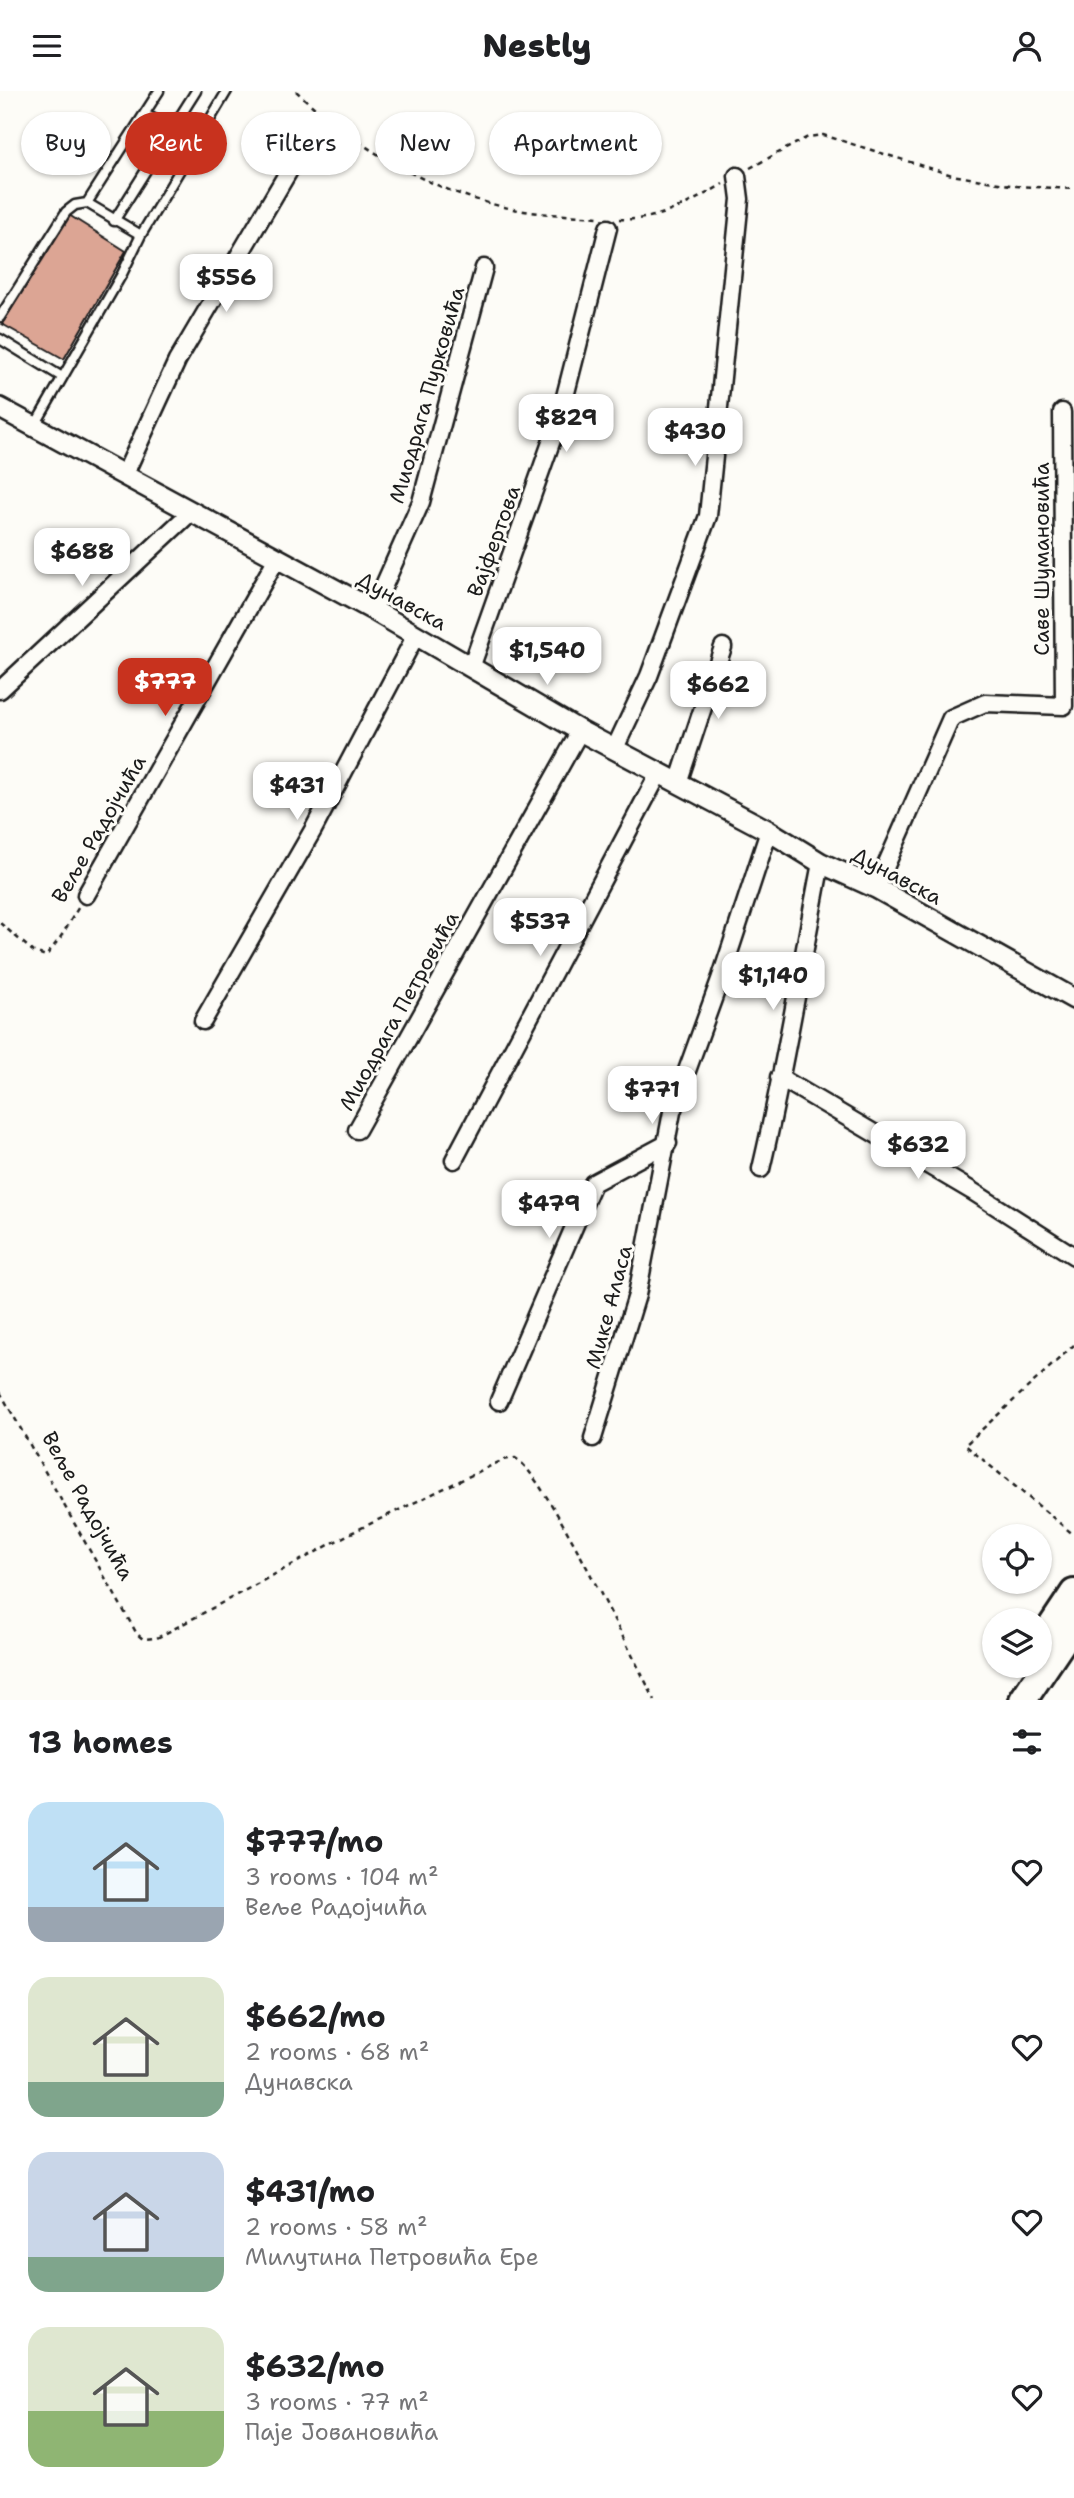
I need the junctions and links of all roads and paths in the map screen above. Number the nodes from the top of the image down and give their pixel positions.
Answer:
1 (159, 91) edge
2 (196, 91) edge
3 (227, 91) edge
4 (296, 91) edge
5 (146, 112) edge
6 (182, 112) edge
7 (215, 112) edge
8 (125, 145) edge
9 (142, 175) edge
10 (178, 175) edge
11 (286, 175) edge
12 (737, 176) junction
13 (1074, 189) edge
14 (87, 204) junction
15 (114, 221) junction
16 (608, 228) dead end
17 (141, 235) junction
18 (484, 268) dead end
19 (0, 317) edge
20 (0, 339) edge
21 (62, 377) junction
22 (0, 408) edge
23 (1062, 412) dead end
24 (34, 427) junction
25 (124, 476) junction
26 (190, 513) junction
27 (276, 559) junction
28 (373, 610) junction
29 (416, 635) junction
30 (723, 647) dead end
31 (472, 665) junction
32 (0, 691) edge
33 (1069, 707) edge
34 (580, 730) junction
35 (615, 748) junction
36 (659, 773) junction
37 (678, 783) junction
38 (769, 831) junction
39 (821, 863) junction
40 (876, 888) junction
41 (86, 895) joint
42 (0, 923) edge
43 (1074, 999) edge
44 (203, 1021) dead end
45 (779, 1077) junction
46 (357, 1130) dead end
47 (668, 1143) junction
48 (454, 1160) dead end
49 (761, 1169) dead end
50 (1074, 1256) edge
51 (1074, 1345) edge
52 (0, 1392) edge
53 (499, 1401) dead end
54 (593, 1439) dead end
55 (1074, 1535) edge
56 (1074, 1593) edge
57 (1074, 1625) edge
58 (1052, 1626) edge
59 (1017, 1678) edge
60 (655, 1700) edge
61 (1002, 1700) edge
62 (1023, 1700) edge

1 - 5 lane
2 - 6 lane
3 - 7 lane
4 - 12 path
8 - 14 lane
9 - 15 lane
10 - 17 lane
11 - 25 street
12 - 13 path
12 - 35 street
14 - 15 lane
14 - 19 lane
15 - 17 lane
16 - 31 street, Вајфертова
17 - 21 lane
18 - 28 street, Миодрага Пурковића
20 - 21 lane
21 - 24 lane
22 - 24 street, Дунавска
23 - 33 street, Саве Шумановића
24 - 25 street, Дунавска
25 - 26 street, Дунавска
26 - 27 street, Дунавска
26 - 32 street
27 - 28 street, Дунавска
27 - 41 street, Веље Радојчића
28 - 29 street, Дунавска
29 - 31 street, Дунавска
29 - 44 street
30 - 37 street
31 - 34 street, Дунавска
33 - 40 street, Саве Шумановића
34 - 35 street, Дунавска
34 - 46 street, Миодрага Петровића
35 - 36 street, Дунавска
36 - 37 street, Дунавска
36 - 48 street
37 - 38 street, Дунавска
38 - 39 street, Дунавска
38 - 47 street, Мике Аласа
39 - 40 street, Дунавска
39 - 45 street
40 - 43 street, Дунавска
41 - 42 path, Веље Радојчића
45 - 49 street
45 - 50 street
47 - 53 street
47 - 54 street, Мике Аласа
51 - 55 path
52 - 60 path, Веље Радојчића
56 - 58 highway
57 - 62 highway
59 - 61 highway

